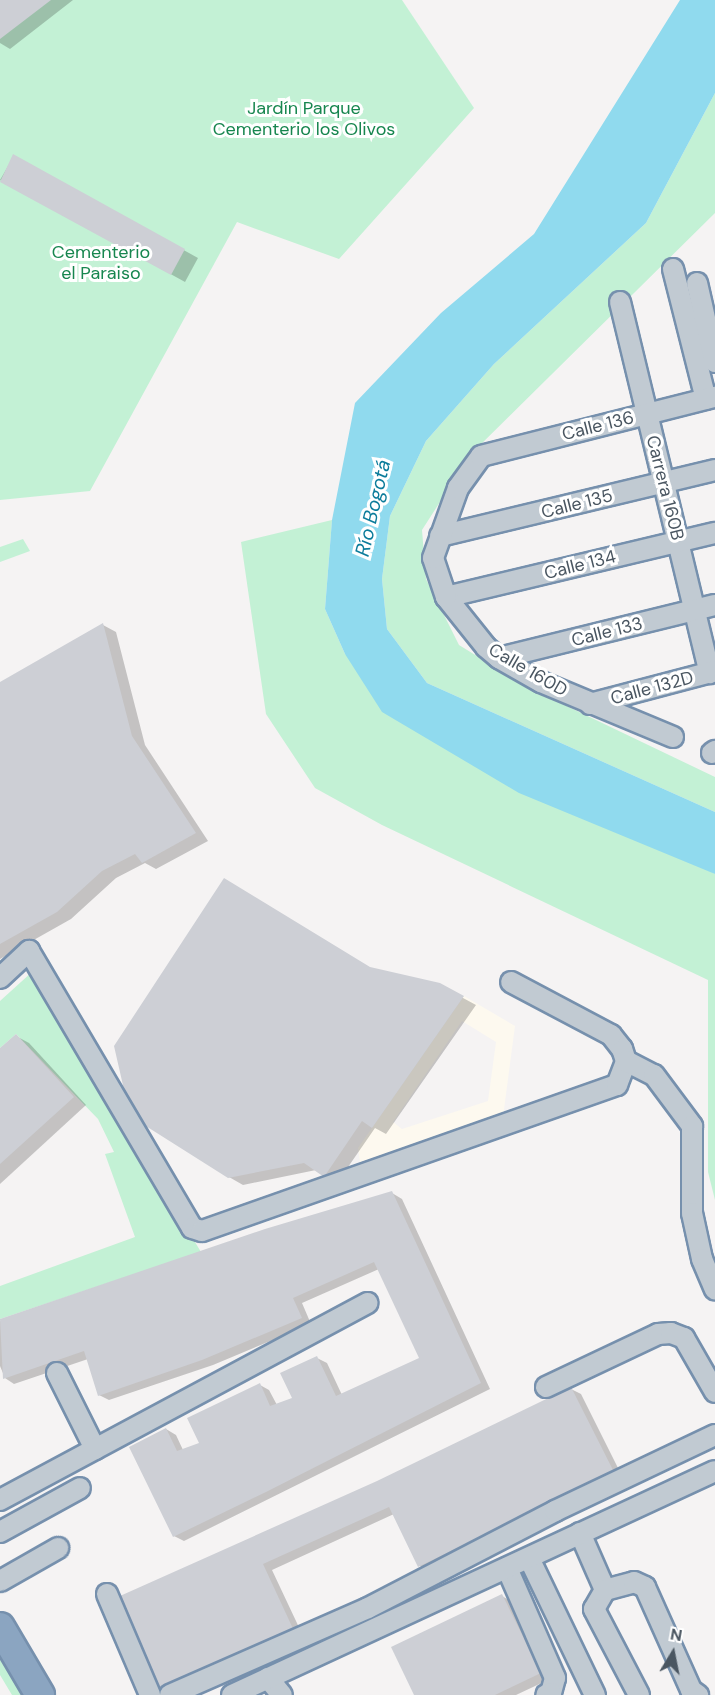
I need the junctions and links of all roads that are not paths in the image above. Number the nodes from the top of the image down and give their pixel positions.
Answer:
1 (673, 269) dead end
2 (697, 283) dead end
3 (620, 302) dead end
4 (715, 362) edge
5 (711, 398) edge
6 (647, 413) junction
7 (481, 456) joint
8 (715, 470) edge
9 (664, 483) junction
10 (715, 533) edge
11 (440, 536) junction
12 (678, 541) junction
13 (446, 597) junction
14 (715, 606) edge
15 (695, 610) junction
16 (499, 658) junction
17 (713, 672) edge
18 (590, 704) junction
19 (673, 737) dead end
20 (0, 978) edge
21 (511, 982) dead end
22 (627, 1061) junction
23 (715, 1288) edge
24 (367, 1303) dead end
25 (57, 1373) dead end
26 (546, 1387) dead end
27 (715, 1392) edge
28 (715, 1435) edge
29 (94, 1449) junction
30 (715, 1471) edge
31 (80, 1488) dead end
32 (0, 1500) edge
33 (0, 1532) edge
34 (579, 1533) junction
35 (58, 1548) dead end
36 (529, 1558) junction
37 (507, 1568) junction
38 (0, 1581) edge
39 (605, 1590) junction
40 (107, 1594) dead end
41 (0, 1627) edge
42 (268, 1678) junction
43 (689, 1693) edge
44 (40, 1695) edge
45 (150, 1695) edge
46 (170, 1695) edge
47 (232, 1695) edge
48 (282, 1695) edge
49 (546, 1695) edge
50 (595, 1695) edge
51 (639, 1695) edge

1 - 5 street
2 - 4 street
3 - 6 street, Carrera 160B
5 - 6 street, Calle 136
6 - 7 street, Calle 136
6 - 9 street, Carrera 160B
7 - 11 street, Calle 160D
8 - 9 street, Calle 135
9 - 11 street, Calle 135
9 - 12 street, Carrera 160B
10 - 12 street, Calle 134
11 - 13 street, Calle 160D
12 - 13 street, Calle 134
12 - 15 street, Carrera 160B
13 - 16 street, Calle 160D
14 - 15 street, Calle 133
15 - 16 street, Calle 133
15 - 17 street, Carrera 160B
16 - 18 street, Calle 160D
17 - 18 street, Calle 132D
18 - 19 street, Calle 160D
20 - 22 street
21 - 22 street
22 - 23 street
24 - 29 street
25 - 29 street
26 - 27 street
28 - 46 street
29 - 32 street
30 - 34 street
31 - 33 street
34 - 36 street
34 - 39 street
35 - 38 street
36 - 37 street
36 - 50 street
37 - 42 street
37 - 49 street
39 - 43 street
39 - 51 street
40 - 45 street
41 - 44 highway
42 - 47 street
42 - 48 street

